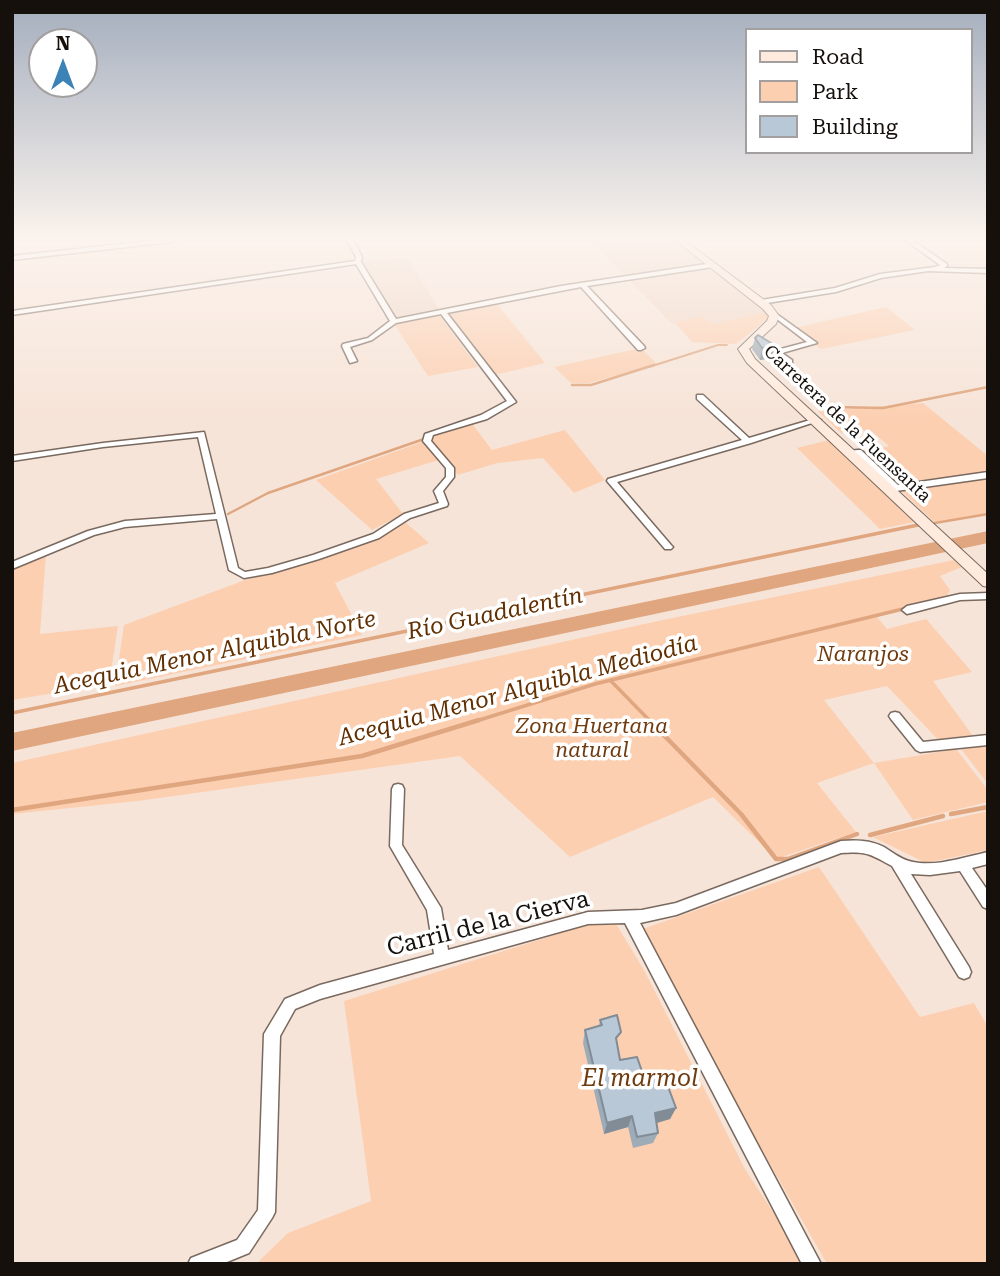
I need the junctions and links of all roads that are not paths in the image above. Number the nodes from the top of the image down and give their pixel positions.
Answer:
1 (103, 300) edge
2 (381, 300) edge
3 (508, 300) edge
4 (596, 300) edge
5 (758, 300) edge
6 (776, 300) edge
7 (761, 302) junction
8 (443, 312) junction
9 (771, 312) junction
10 (12, 313) edge
11 (394, 321) junction
12 (751, 339) junction
13 (641, 348) dead end
14 (776, 352) junction
15 (353, 361) dead end
16 (789, 362) dead end
17 (700, 397) dead end
18 (817, 420) junction
19 (748, 441) junction
20 (850, 453) junction
21 (12, 459) edge
22 (988, 475) edge
23 (221, 516) junction
24 (668, 547) dead end
25 (12, 566) edge
26 (983, 577) edge
27 (988, 596) edge
28 (907, 610) dead end
29 (895, 716) dead end
30 (988, 740) edge
31 (398, 789) dead end
32 (894, 858) junction
33 (988, 858) edge
34 (962, 863) junction
35 (988, 903) edge
36 (629, 916) junction
37 (442, 959) junction
38 (964, 972) dead end
39 (197, 1264) edge
40 (812, 1264) edge

1 - 10 street
2 - 11 street
3 - 8 street
4 - 13 street
5 - 7 main road, Carretera de la Fuensanta
6 - 7 street
7 - 9 main road, Carretera de la Fuensanta
8 - 11 street
8 - 23 street
9 - 12 main road, Carretera de la Fuensanta
9 - 14 street
11 - 15 street
12 - 14 street
12 - 18 main road, Carretera de la Fuensanta
14 - 16 street
17 - 19 street
18 - 19 street
18 - 20 main road, Carretera de la Fuensanta
19 - 24 street
20 - 22 street
20 - 26 main road, Carretera de la Fuensanta
21 - 23 street
23 - 25 street
27 - 28 street
29 - 30 street
31 - 37 street
32 - 34 street, Carril de la Cierva
32 - 36 street, Carril de la Cierva
32 - 38 street
33 - 34 street, Carril de la Cierva
34 - 35 street
36 - 37 street, Carril de la Cierva
36 - 40 street
37 - 39 street, Carril de la Cierva

